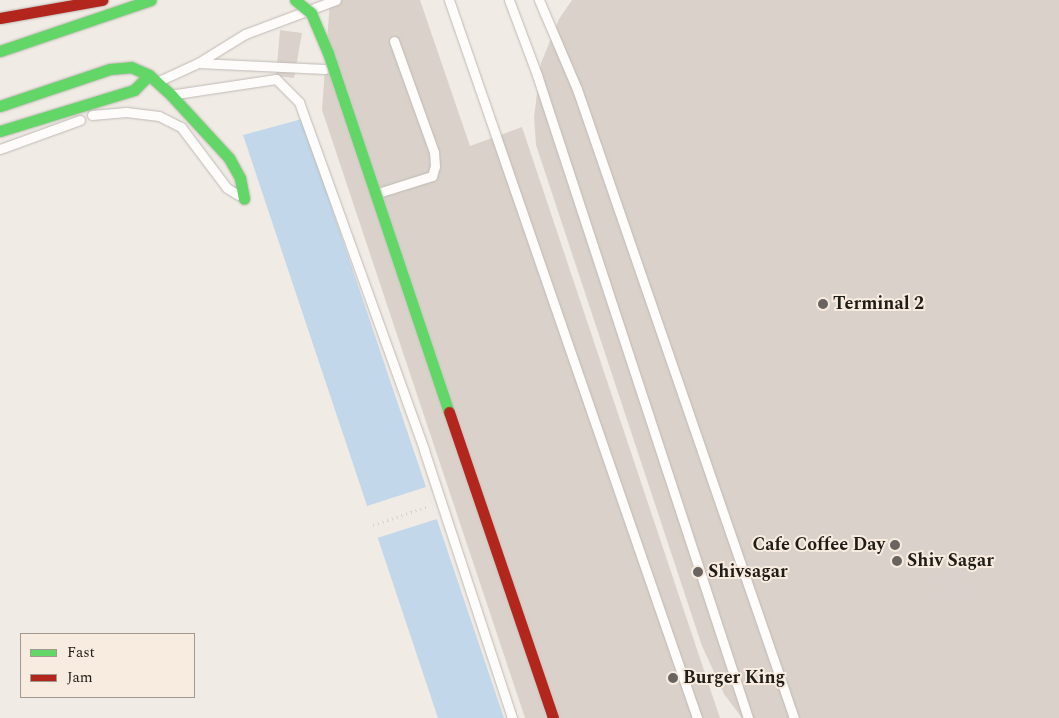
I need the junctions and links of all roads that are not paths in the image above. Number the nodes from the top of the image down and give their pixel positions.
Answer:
1 (102, 0) edge
2 (150, 0) edge
3 (295, 0) edge
4 (336, 0) edge
5 (449, 0) edge
6 (509, 0) edge
7 (539, 0) edge
8 (0, 18) edge
9 (394, 42) dead end
10 (0, 51) edge
11 (198, 63) junction
12 (325, 69) dead end
13 (152, 79) junction
14 (170, 95) junction
15 (0, 106) edge
16 (0, 131) edge
17 (0, 149) edge
18 (376, 194) junction
19 (244, 200) joint
20 (512, 718) edge
21 (553, 718) edge
22 (697, 718) edge
23 (748, 718) edge
24 (794, 718) edge

1 - 8 main road
2 - 10 main road
3 - 18 main road, bridge
4 - 11 lane
5 - 22 lane
6 - 23 lane
7 - 24 lane
9 - 18 lane
11 - 12 lane
11 - 13 lane
13 - 14 main road
13 - 15 main road
13 - 16 main road
14 - 19 main road
14 - 20 lane
17 - 19 lane
18 - 21 main road, bridge

